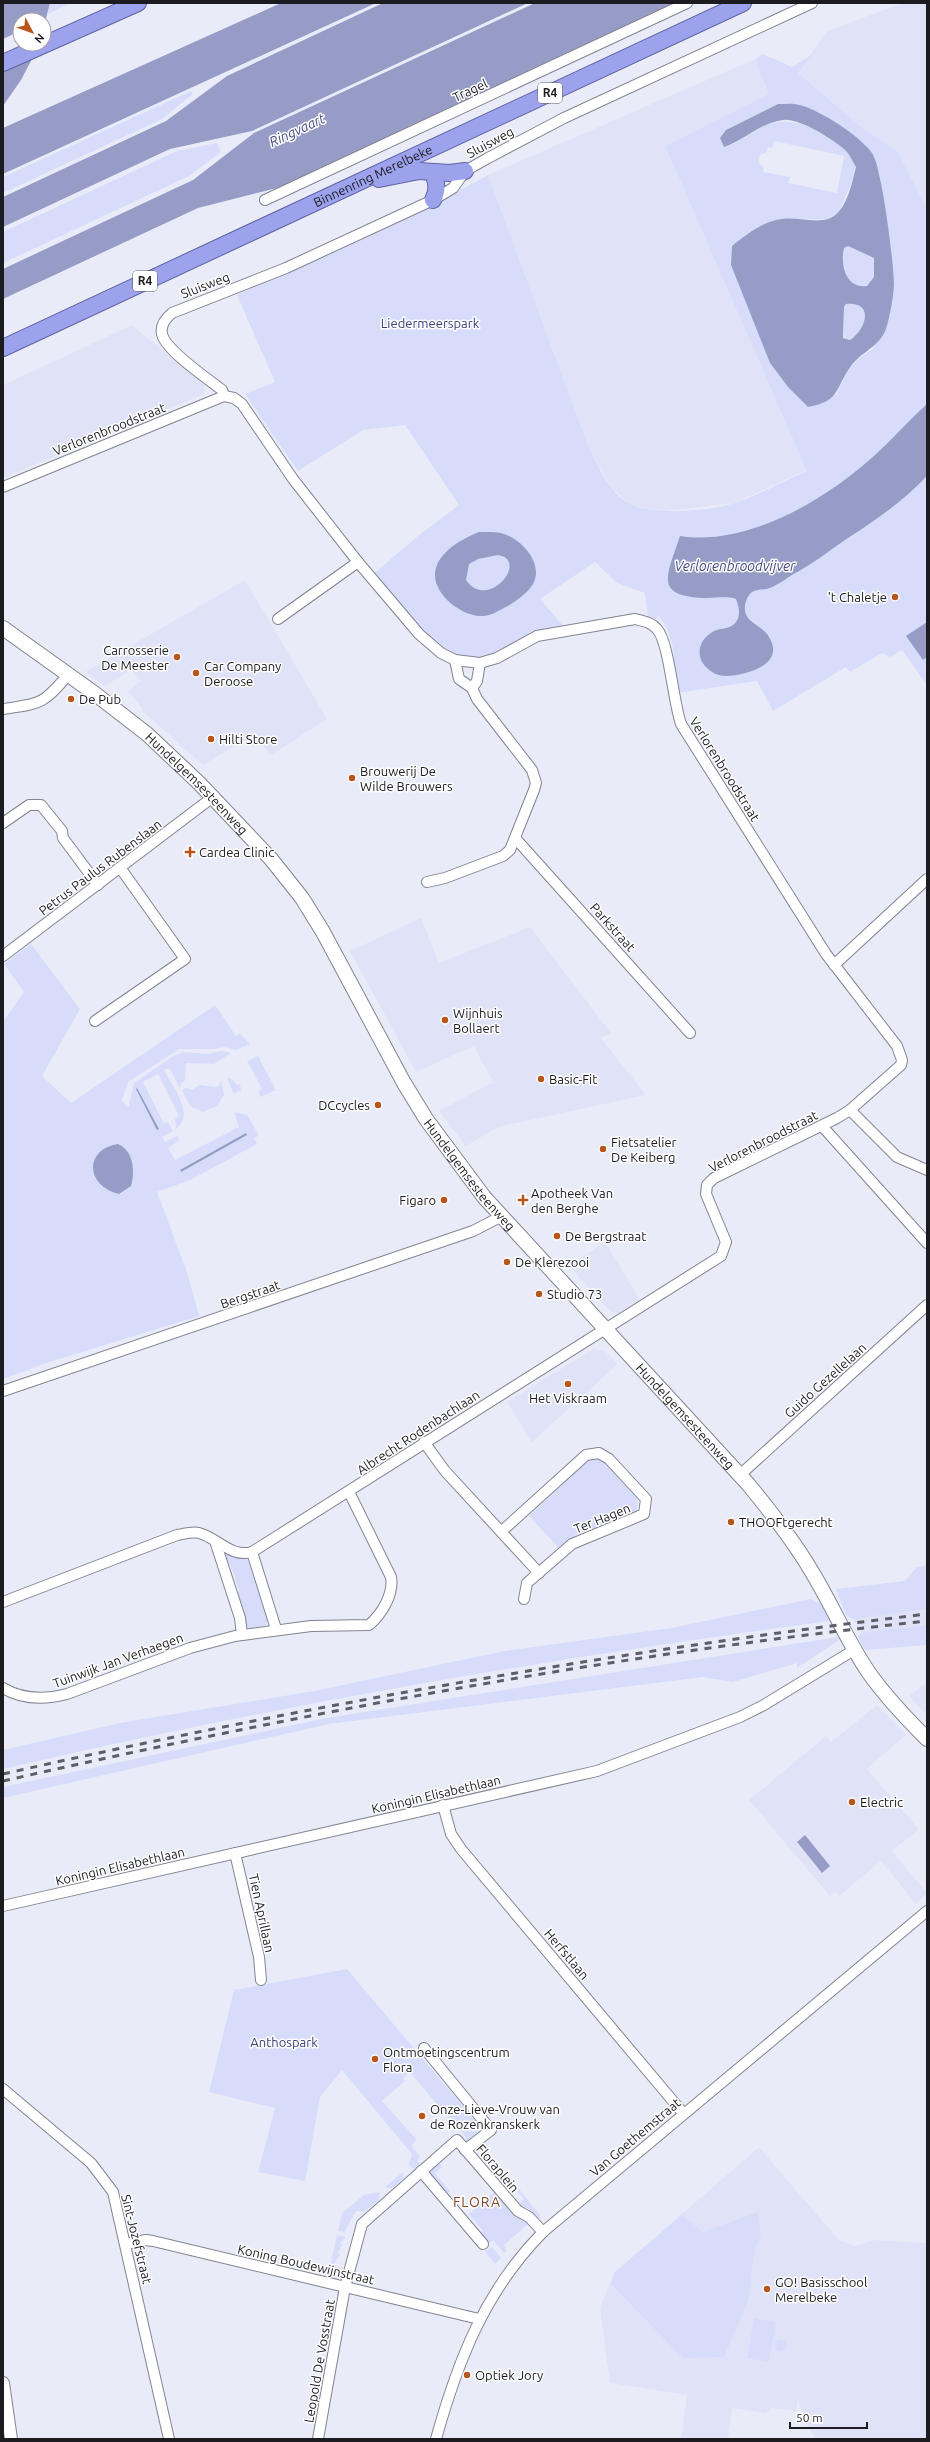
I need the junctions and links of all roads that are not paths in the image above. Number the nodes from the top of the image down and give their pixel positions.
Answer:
1 (138, 3) edge
2 (687, 3) edge
3 (743, 3) edge
4 (812, 3) edge
5 (3, 63) edge
6 (465, 170) junction
7 (433, 173) junction
8 (357, 182) junction
9 (265, 200) dead end
10 (433, 200) junction
11 (92, 306) junction
12 (165, 342) joint
13 (3, 348) edge
14 (3, 360) edge
15 (224, 396) junction
16 (3, 487) edge
17 (358, 562) junction
18 (278, 620) dead end
19 (4, 630) edge
20 (455, 660) junction
21 (480, 663) junction
22 (68, 675) junction
23 (472, 688) junction
24 (3, 709) edge
25 (213, 798) junction
26 (3, 823) edge
27 (516, 839) junction
28 (121, 869) junction
29 (927, 879) edge
30 (428, 882) dead end
31 (98, 885) junction
32 (3, 956) edge
33 (834, 965) junction
34 (95, 1021) dead end
35 (690, 1032) dead end
36 (850, 1110) junction
37 (822, 1126) junction
38 (927, 1170) edge
39 (502, 1216) junction
40 (927, 1243) edge
41 (927, 1305) edge
42 (606, 1330) junction
43 (3, 1391) edge
44 (424, 1442) junction
45 (741, 1474) junction
46 (349, 1492) junction
47 (502, 1531) junction
48 (215, 1541) junction
49 (247, 1553) junction
50 (539, 1573) junction
51 (524, 1599) dead end
52 (3, 1602) edge
53 (276, 1629) junction
54 (242, 1635) junction
55 (854, 1650) junction
56 (3, 1688) edge
57 (927, 1739) edge
58 (443, 1805) junction
59 (235, 1853) junction
60 (3, 1906) edge
61 (927, 1912) edge
62 (261, 1980) dead end
63 (424, 2048) dead end
64 (3, 2089) edge
65 (683, 2113) junction
66 (466, 2150) junction
67 (418, 2174) junction
68 (543, 2232) junction
69 (126, 2244) junction
70 (484, 2244) dead end
71 (345, 2287) junction
72 (479, 2319) junction
73 (3, 2383) edge
74 (11, 2439) edge
75 (169, 2439) edge
76 (318, 2439) edge
77 (436, 2439) edge

1 - 5 highway
2 - 9 street, Tragel
3 - 8 highway, Binnenring Merelbeke / R4
4 - 6 street, Sluisweg / R4
6 - 7 highway, R4
6 - 10 street, Sluisweg
7 - 8 highway, R4
7 - 10 highway
8 - 11 highway, Binnenring Merelbeke / R4
10 - 12 street, Sluisweg
11 - 13 highway, Binnenring Merelbeke / R4
11 - 14 highway
12 - 15 street, Verlorenbroodstraat
15 - 16 street, Verlorenbroodstraat
15 - 17 street, Verlorenbroodstraat
17 - 18 street
17 - 20 street, Verlorenbroodstraat
19 - 22 main road, Hundelgemsesteenweg
20 - 21 street, Verlorenbroodstraat
20 - 23 street
21 - 23 street
21 - 33 street, Verlorenbroodstraat
22 - 24 street
22 - 25 main road, Hundelgemsesteenweg
23 - 27 street
25 - 28 street, Petrus Paulus Rubenslaan
25 - 39 main road, Hundelgemsesteenweg
26 - 31 street
27 - 30 street
27 - 35 street, Parkstraat
28 - 31 street, Petrus Paulus Rubenslaan
28 - 34 street
29 - 33 street
31 - 32 street, Petrus Paulus Rubenslaan
33 - 36 street, Verlorenbroodstraat
36 - 37 street, Verlorenbroodstraat
36 - 38 street
37 - 40 street
37 - 42 street, Verlorenbroodstraat
39 - 42 main road, Hundelgemsesteenweg
39 - 43 street, Bergstraat
41 - 45 street, Guido Gezellelaan
42 - 44 street, Albrecht Rodenbachlaan
42 - 45 main road, Hundelgemsesteenweg
44 - 46 street, Albrecht Rodenbachlaan
44 - 47 street
45 - 55 main road, Hundelgemsesteenweg
46 - 49 street, Albrecht Rodenbachlaan
46 - 53 street, Tuinwijk Jan Verhaegen
47 - 50 street
47 - 50 street, Ter Hagen
48 - 49 street
48 - 52 street
48 - 54 street
49 - 53 street
50 - 51 street, Ter Hagen
53 - 54 street, Tuinwijk Jan Verhaegen
54 - 56 street, Tuinwijk Jan Verhaegen
55 - 57 main road, Hundelgemsesteenweg
55 - 58 street, Koningin Elisabethlaan
58 - 59 street, Koningin Elisabethlaan
58 - 65 street, Herfstlaan
59 - 60 street, Koningin Elisabethlaan
59 - 62 street, Tien Aprillaan
61 - 65 street, Van Goethemstraat
63 - 66 street
64 - 69 street, Sint-Jozefstraat
65 - 68 street, Van Goethemstraat
66 - 67 street, Floraplein
66 - 68 street, Floraplein
67 - 70 street
67 - 71 street, Leopold De Vosstraat
68 - 72 street, Van Goethemstraat
69 - 71 street, Koning Boudewijnstraat
69 - 75 street, Sint-Jozefstraat
71 - 72 street, Koning Boudewijnstraat
71 - 76 street, Leopold De Vosstraat
72 - 77 street, Van Goethemstraat
73 - 74 street

